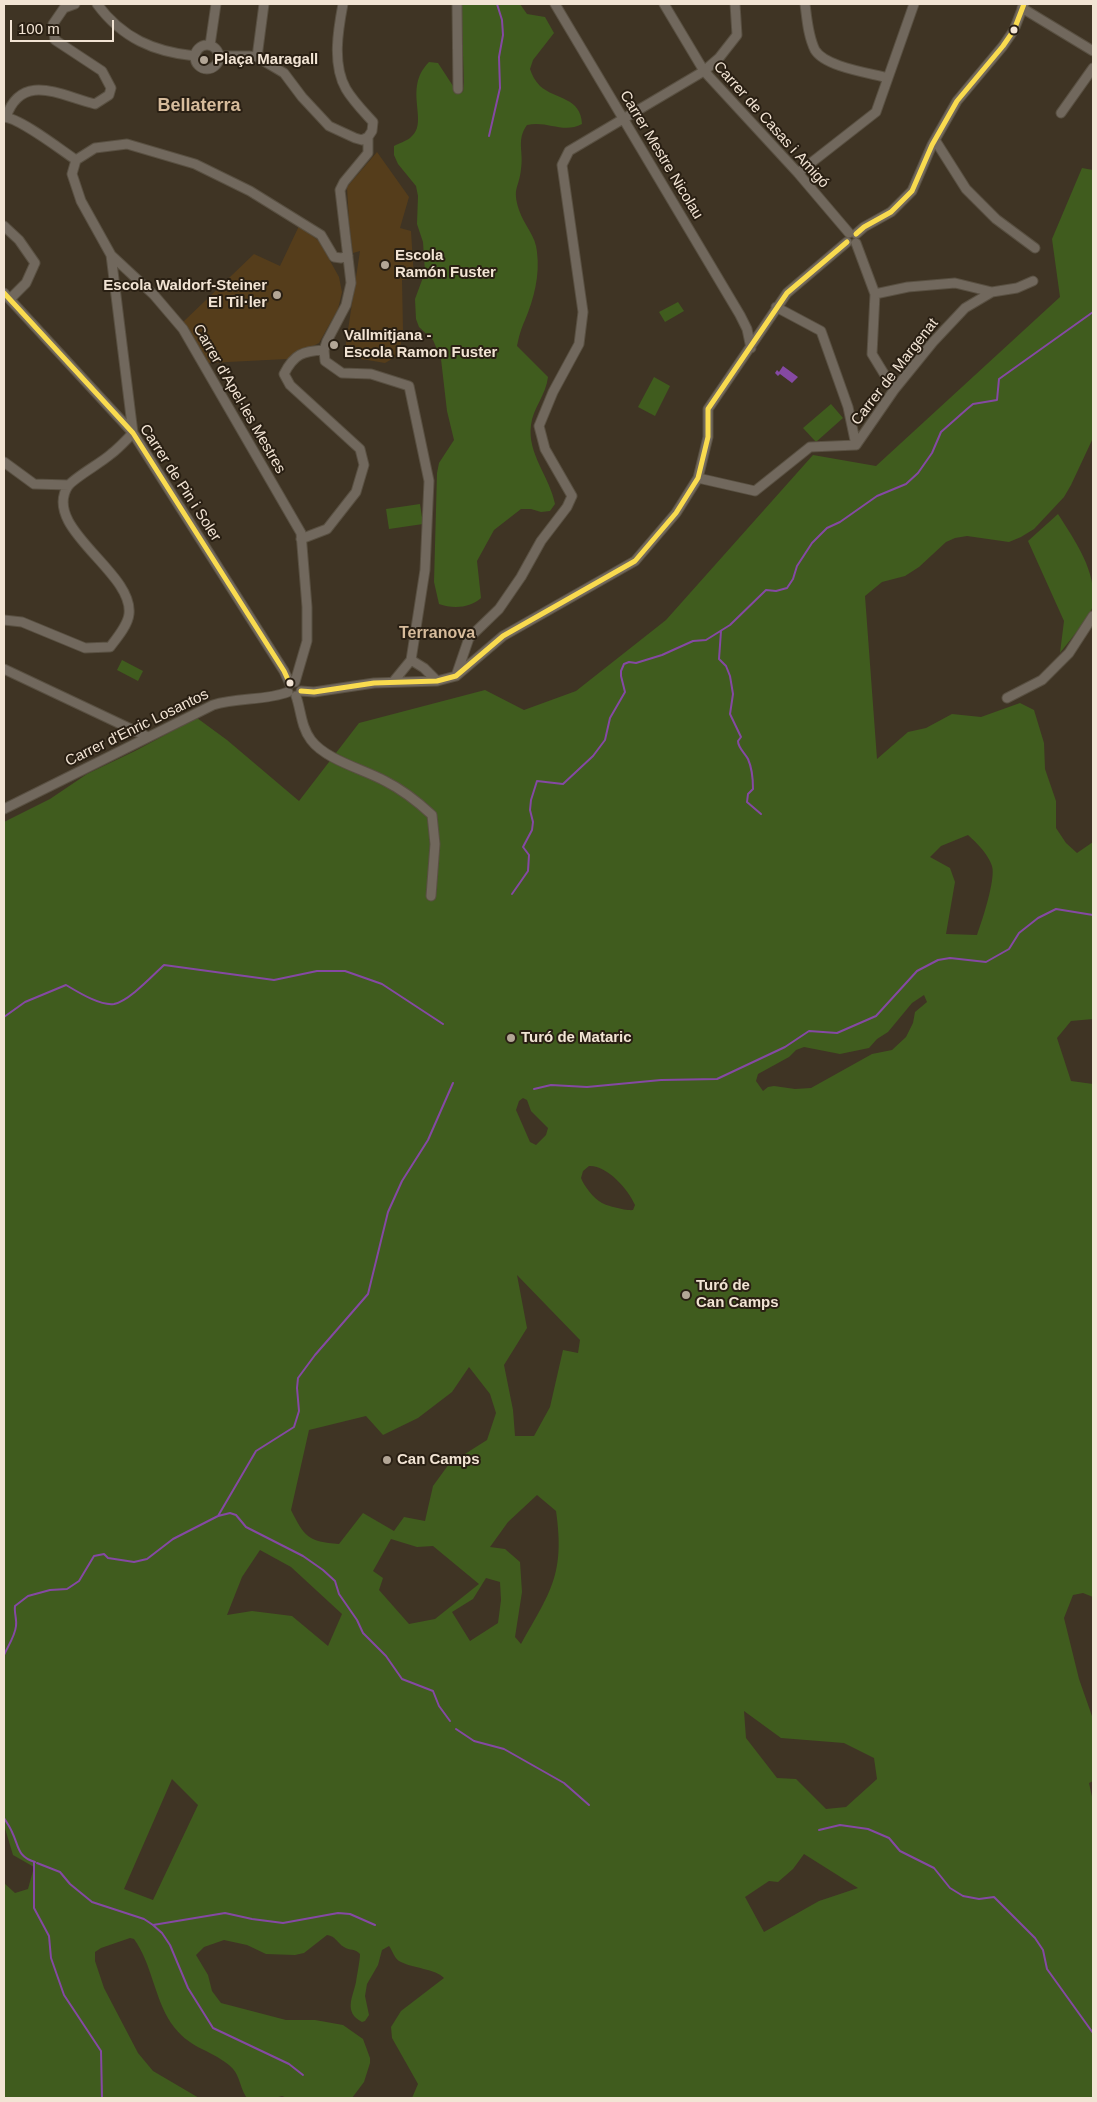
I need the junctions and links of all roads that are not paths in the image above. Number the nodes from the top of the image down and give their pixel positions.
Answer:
1 (75, 4) edge
2 (97, 4) edge
3 (216, 4) edge
4 (264, 4) edge
5 (343, 4) edge
6 (456, 4) edge
7 (554, 4) edge
8 (664, 4) edge
9 (735, 4) edge
10 (805, 4) edge
11 (914, 4) edge
12 (1023, 6) edge
13 (210, 45) junction
14 (1093, 51) edge
15 (195, 56) junction
16 (220, 56) junction
17 (258, 57) junction
18 (1093, 68) edge
19 (704, 72) junction
20 (888, 78) junction
21 (458, 89) dead end
22 (1061, 113) dead end
23 (5, 117) edge
24 (624, 119) junction
25 (368, 137) junction
26 (934, 140) junction
27 (76, 160) junction
28 (798, 173) junction
29 (4, 226) edge
30 (852, 238) junction
31 (1035, 248) dead end
32 (111, 255) junction
33 (348, 256) junction
34 (1033, 281) dead end
35 (992, 292) junction
36 (875, 294) junction
37 (7, 296) edge
38 (776, 307) junction
39 (743, 321) junction
40 (762, 330) junction
41 (751, 348) junction
42 (324, 350) junction
43 (894, 390) junction
44 (133, 433) junction
45 (856, 445) junction
46 (4, 462) edge
47 (698, 478) junction
48 (69, 485) junction
49 (301, 539) junction
50 (1093, 616) edge
51 (4, 620) edge
52 (411, 660) junction
53 (4, 669) edge
54 (456, 676) junction
55 (437, 681) junction
56 (393, 682) junction
57 (294, 689) junction
58 (1007, 698) dead end
59 (148, 737) junction
60 (4, 809) edge
61 (431, 896) dead end

1 - 23 street
2 - 15 street
3 - 13 street
4 - 17 street
5 - 25 street
6 - 21 street
7 - 24 street, Carrer Mestre Nicolau
8 - 19 street, Carrer de Casas i Amigó
9 - 19 street
10 - 20 street
11 - 20 street
12 - 14 street
12 - 26 street
13 - 15 street
13 - 16 street
15 - 16 street
16 - 17 street
17 - 25 street
18 - 22 street
19 - 24 street
19 - 28 street, Carrer de Casas i Amigó
20 - 28 street
23 - 27 street
24 - 39 street, Carrer Mestre Nicolau
24 - 54 street
25 - 33 street
26 - 30 street
26 - 31 street
27 - 32 street, Carrer d'Apel·les Mestres
27 - 33 street
28 - 30 street, Carrer de Casas i Amigó
29 - 37 street
30 - 36 street, Carrer de Casas i Amigó
30 - 38 street
32 - 44 street
32 - 49 street, Carrer d'Apel·les Mestres
33 - 42 street
34 - 35 street, Carrer de Margenat
35 - 36 street
35 - 43 street, Carrer de Margenat
36 - 43 street, Carrer de Casas i Amigó
37 - 44 street, Carrer de Pin i Soler
38 - 40 street
38 - 45 street
39 - 40 street
39 - 41 street, Carrer Mestre Nicolau
40 - 41 street
41 - 47 street
42 - 49 street
42 - 52 street
43 - 45 street, Carrer de Margenat
44 - 48 street
44 - 57 street, Carrer de Pin i Soler
45 - 47 street, Carrer de Margenat
46 - 48 street
47 - 54 street
48 - 51 street
49 - 57 street, Carrer d'Apel·les Mestres
50 - 58 street
52 - 55 street
52 - 56 street
53 - 59 street
54 - 55 street, Carrer d'Enric Losantos
55 - 56 street, Carrer d'Enric Losantos
56 - 57 street, Carrer d'Enric Losantos
57 - 59 street, Carrer d'Enric Losantos
57 - 61 street, Carrer de Pin i Soler
59 - 60 street, Carrer d'Enric Losantos

